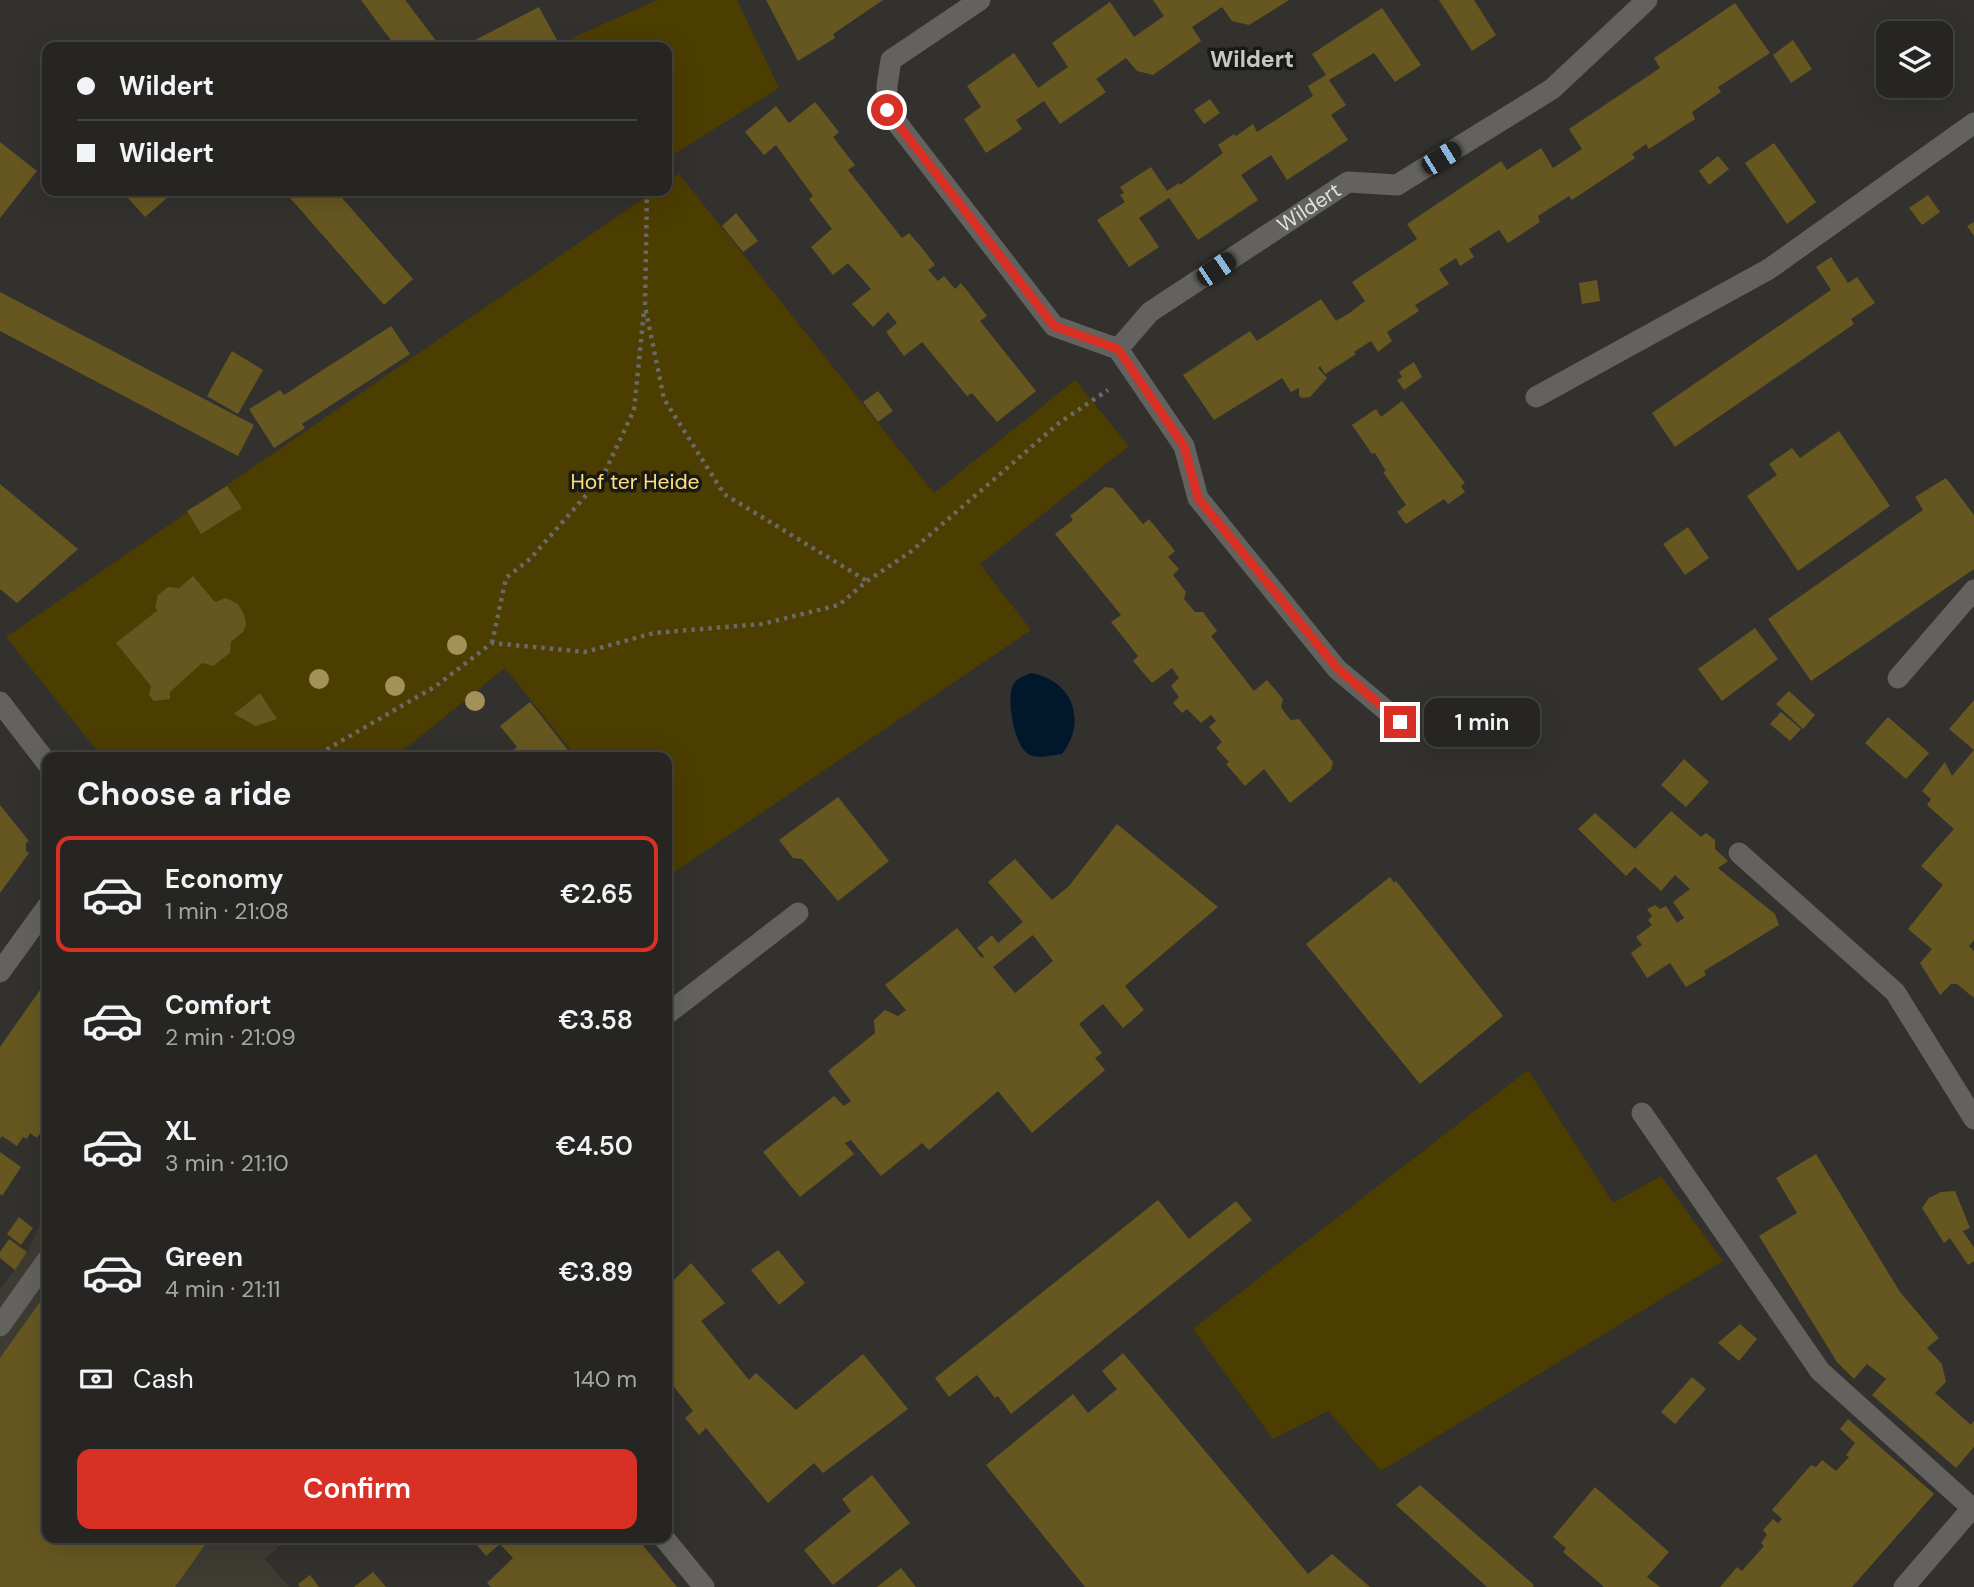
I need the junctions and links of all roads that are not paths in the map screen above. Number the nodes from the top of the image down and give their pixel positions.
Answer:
1 (980, 0) edge
2 (1647, 0) edge
3 (1974, 123) edge
4 (1118, 349) junction
5 (1536, 397) dead end
6 (1974, 590) edge
7 (1898, 678) dead end
8 (0, 702) edge
9 (1400, 722) dead end
10 (42, 757) edge
11 (1739, 853) dead end
12 (799, 913) dead end
13 (42, 914) edge
14 (0, 972) edge
15 (672, 1010) edge
16 (1642, 1113) dead end
17 (1974, 1119) edge
18 (42, 1267) edge
19 (0, 1326) edge
20 (1973, 1507) edge
21 (668, 1543) edge
22 (704, 1587) edge
23 (1904, 1587) edge

1 - 4 street
2 - 4 street, Wildert
3 - 5 street
4 - 9 street
6 - 7 street
8 - 10 street
11 - 17 street
12 - 15 street
13 - 14 street
16 - 20 street
18 - 19 street
20 - 23 street
21 - 22 street

